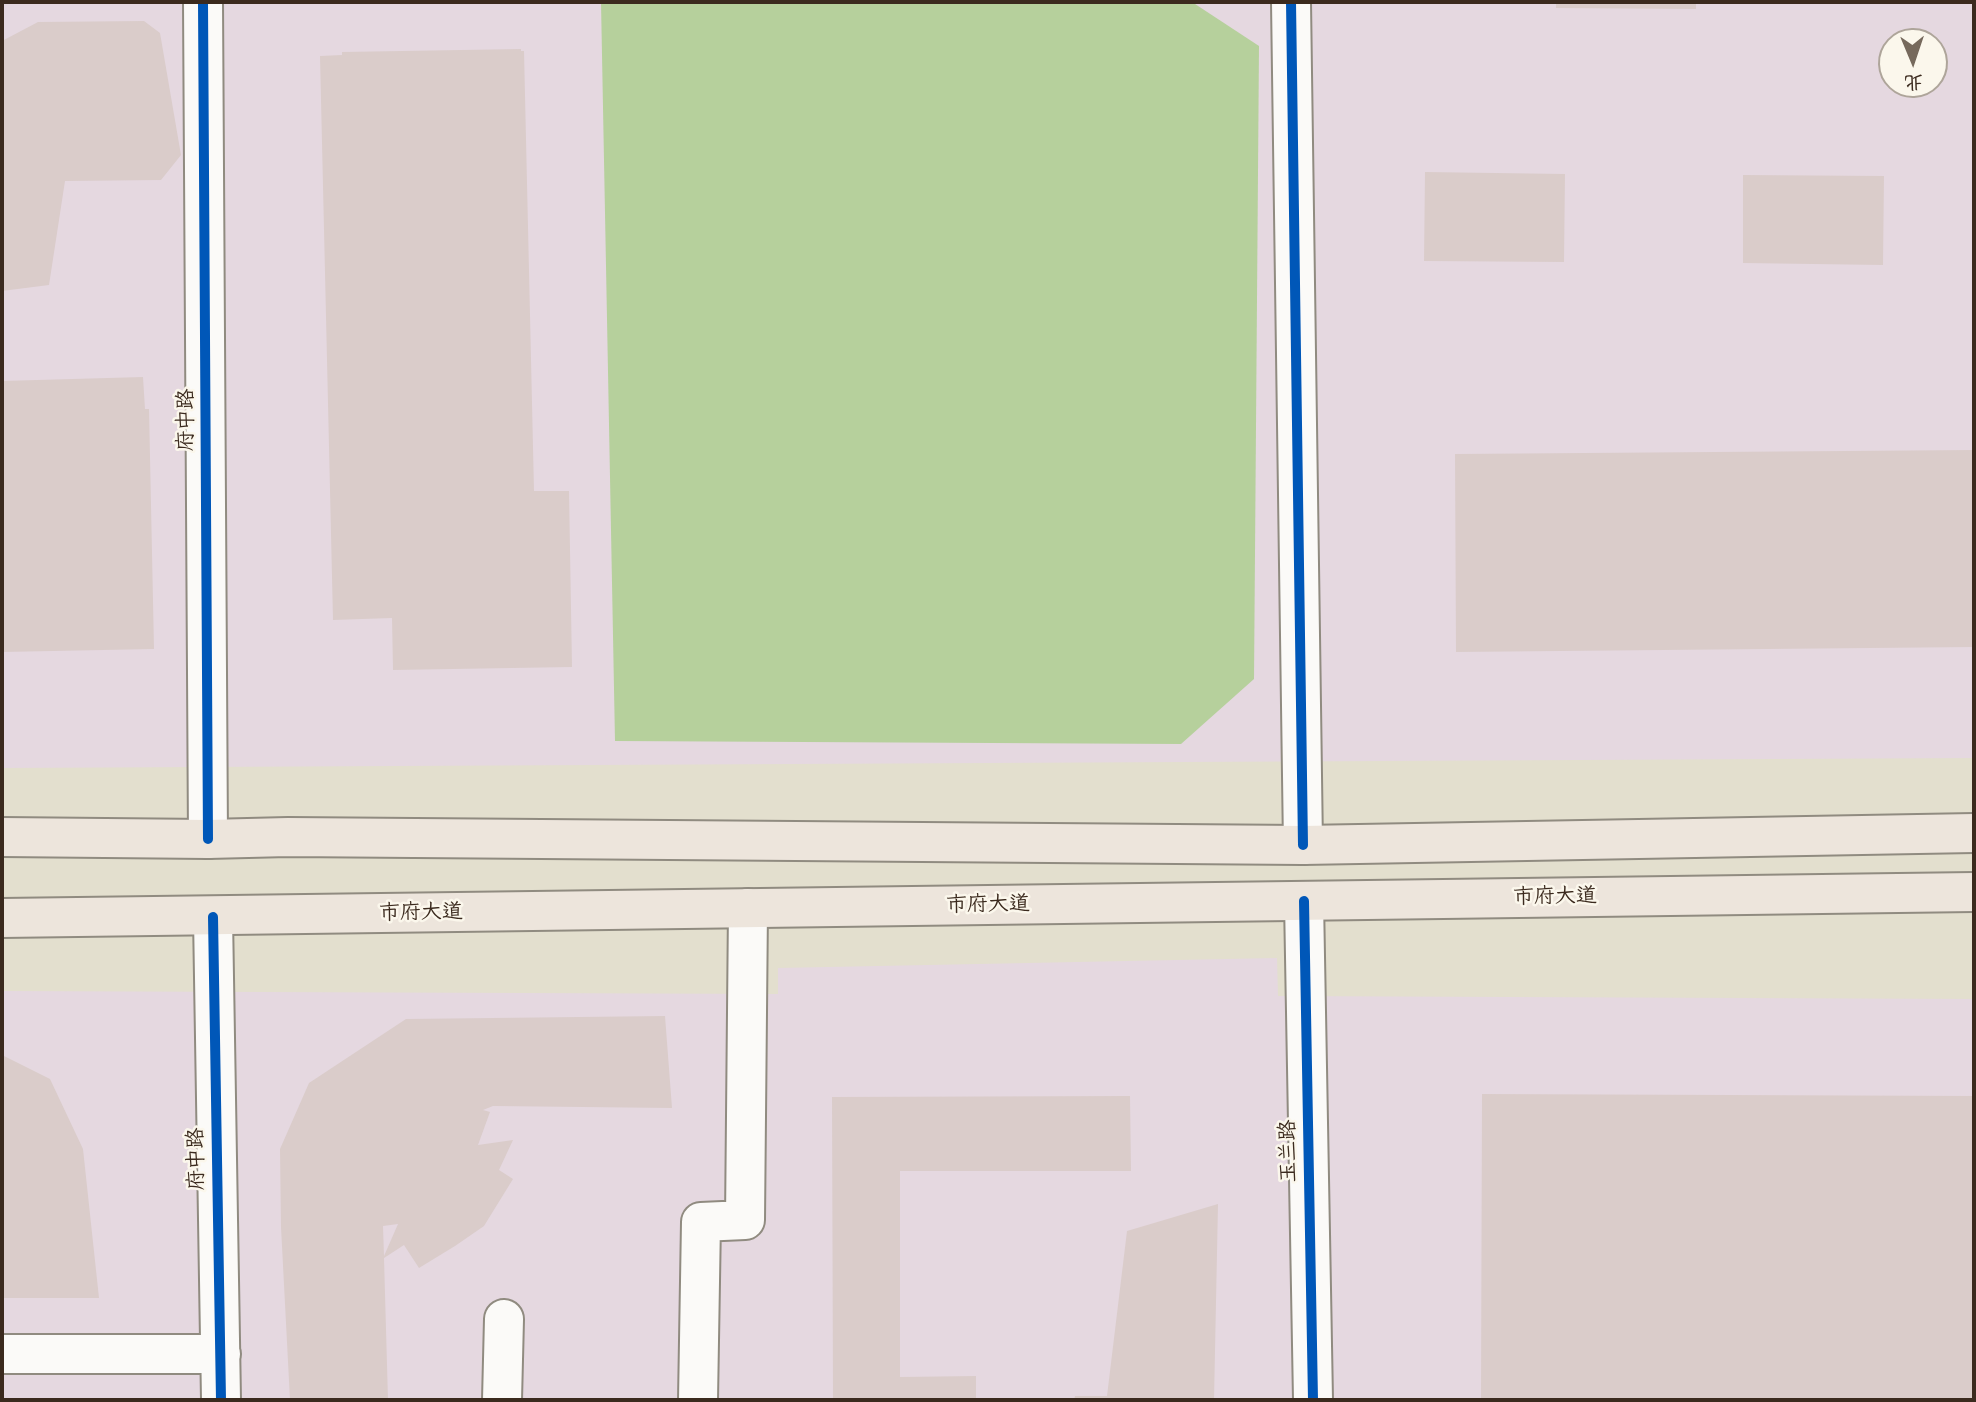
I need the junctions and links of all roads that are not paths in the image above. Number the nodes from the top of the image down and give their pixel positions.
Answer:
1 (203, 2) edge
2 (1291, 2) edge
3 (1974, 834) edge
4 (2, 837) edge
5 (208, 839) junction
6 (1303, 845) junction
7 (1974, 891) edge
8 (1304, 901) junction
9 (748, 908) junction
10 (213, 916) junction
11 (2, 918) edge
12 (504, 1319) dead end
13 (2, 1354) edge
14 (221, 1354) junction
15 (221, 1400) edge
16 (502, 1400) edge
17 (698, 1400) edge
18 (1312, 1400) edge

1 - 5 street, 府中路
2 - 6 street
3 - 6 main road
4 - 5 main road
5 - 6 main road
7 - 8 main road, 市府大道
8 - 9 main road, 市府大道
8 - 18 street, 玉兰路
9 - 10 main road, 市府大道
9 - 17 street
10 - 11 main road, 市府大道
10 - 14 street, 府中路
12 - 16 street
13 - 14 street
14 - 15 street, 府中路

